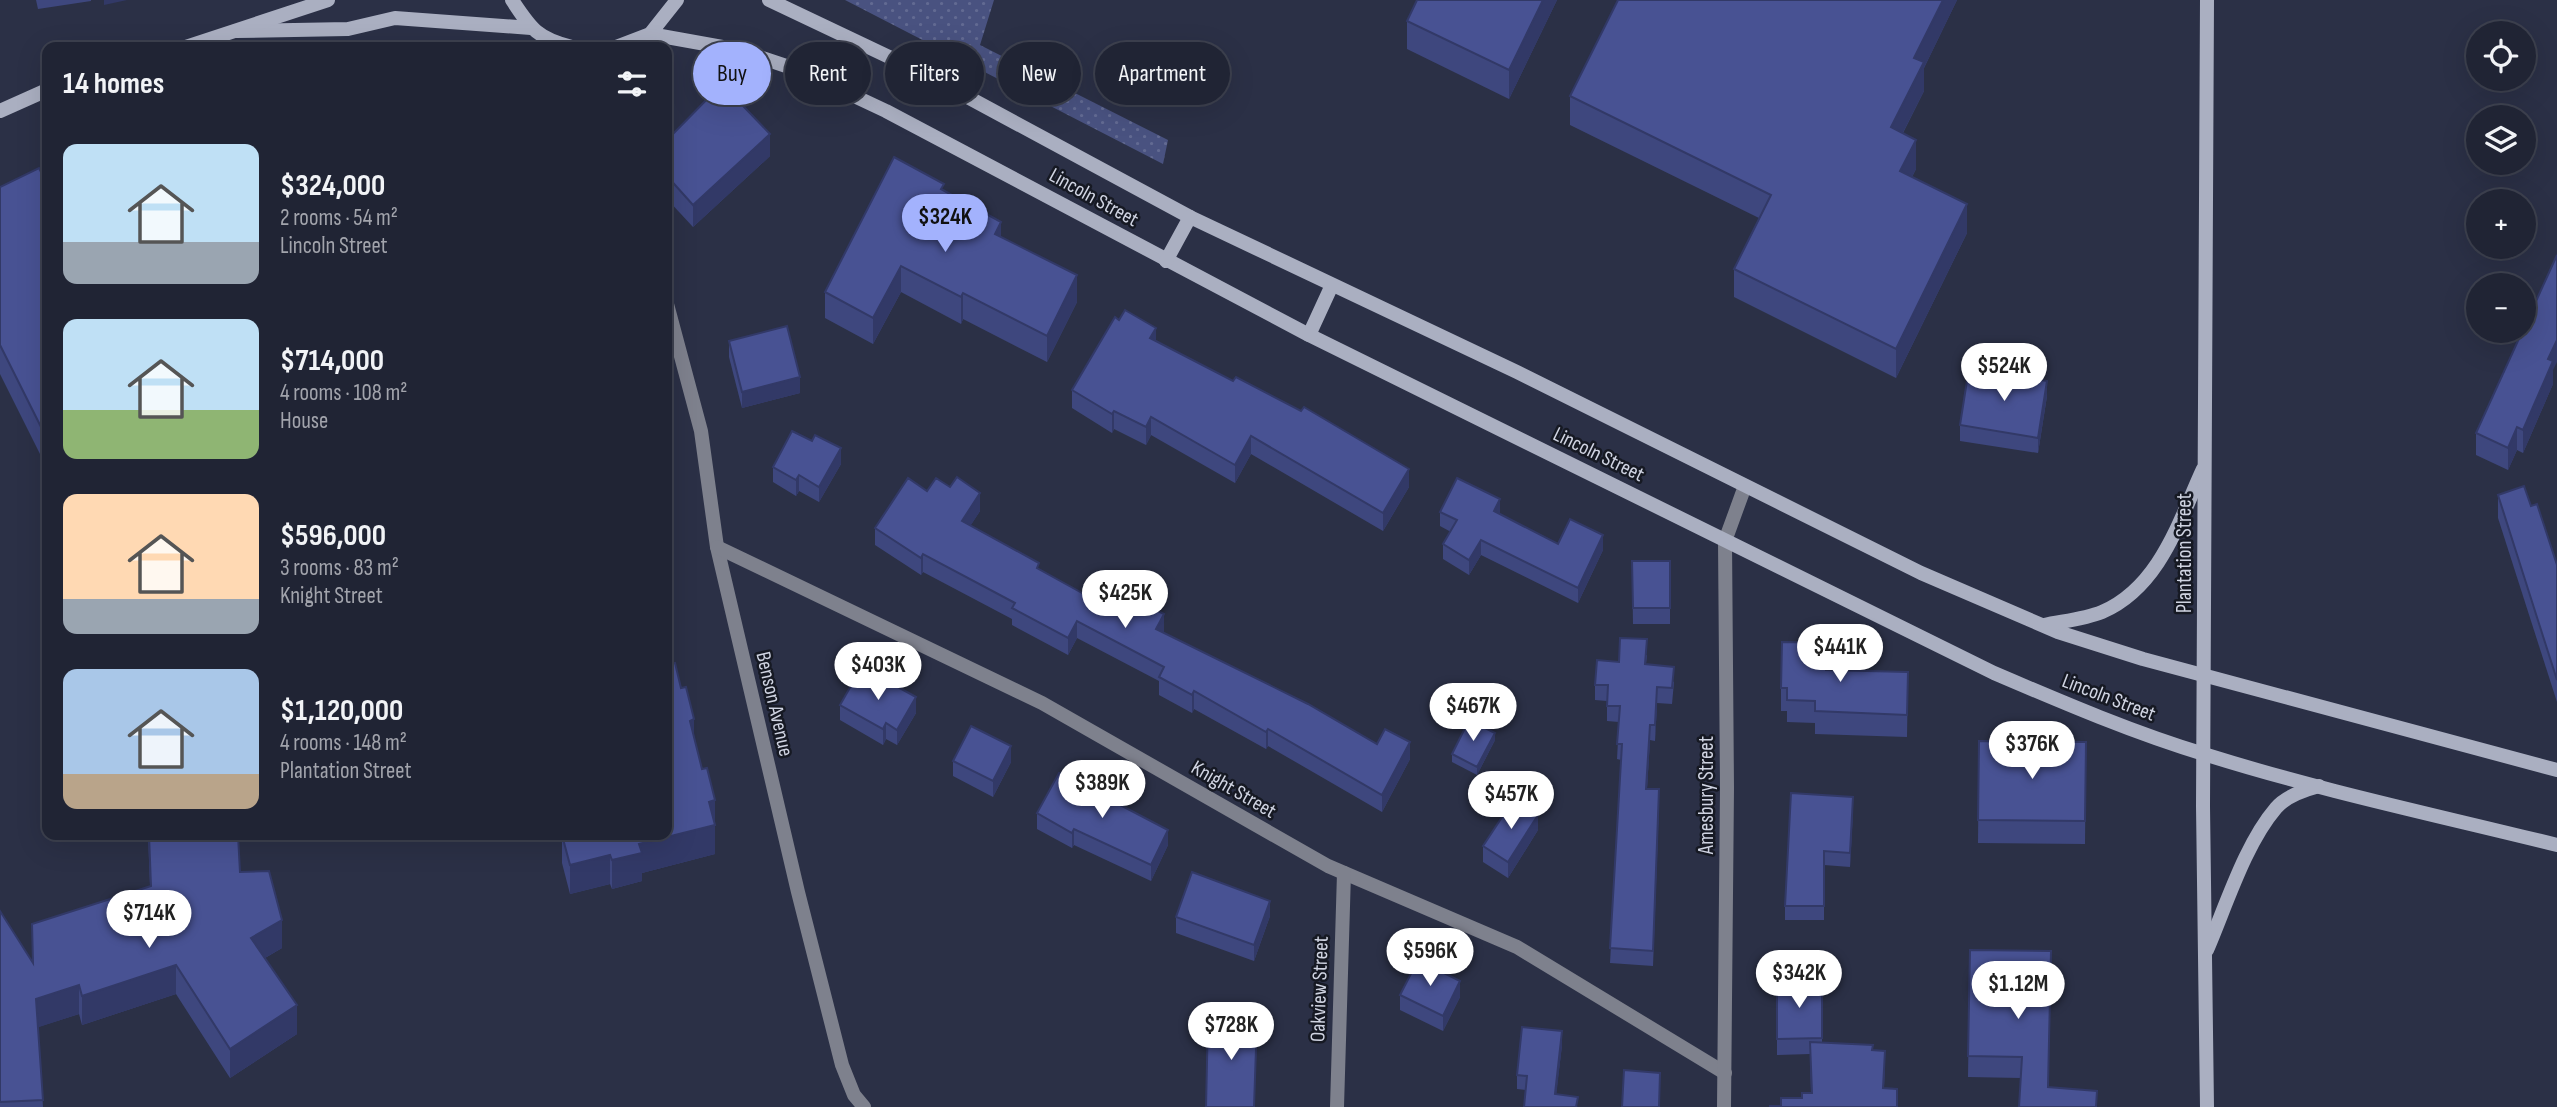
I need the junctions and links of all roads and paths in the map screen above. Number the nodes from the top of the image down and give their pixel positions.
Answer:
1 (328, 0) edge
2 (512, 0) edge
3 (677, 0) edge
4 (769, 0) edge
5 (2207, 0) edge
6 (531, 27) junction
7 (236, 31) junction
8 (650, 34) junction
9 (202, 42) edge
10 (547, 42) edge
11 (635, 42) edge
12 (42, 92) edge
13 (0, 111) edge
14 (1190, 217) junction
15 (1166, 261) junction
16 (1332, 285) junction
17 (672, 323) edge
18 (1309, 335) junction
19 (2206, 465) junction
20 (1745, 486) junction
21 (1725, 541) junction
22 (718, 547) junction
23 (2044, 625) junction
24 (2205, 676) junction
25 (2206, 755) junction
26 (2557, 770) edge
27 (2319, 786) junction
28 (2557, 845) edge
29 (1344, 873) junction
30 (2205, 955) junction
31 (1725, 1073) junction
32 (864, 1107) edge
33 (1337, 1107) edge
34 (1724, 1107) edge
35 (2207, 1107) edge

1 - 7 main road
2 - 6 main road
3 - 8 main road
4 - 14 main road, Lincoln Street
5 - 19 main road, Plantation Street
6 - 7 main road
6 - 10 main road
7 - 9 main road
8 - 11 main road
8 - 15 main road, Lincoln Street
12 - 13 main road
14 - 15 main road
14 - 16 main road, Lincoln Street
15 - 18 main road, Lincoln Street
16 - 18 main road
16 - 20 main road, Lincoln Street
17 - 22 street, Benson Avenue
18 - 21 main road, Lincoln Street
19 - 23 main road
19 - 24 main road, Plantation Street
20 - 21 street, Amesbury Street
20 - 23 main road, Lincoln Street
21 - 25 main road, Lincoln Street
21 - 31 street, Amesbury Street
22 - 29 street, Knight Street
22 - 32 street, Benson Avenue
23 - 24 main road, Lincoln Street
24 - 25 main road, Plantation Street
24 - 26 main road, Lincoln Street
25 - 27 main road, Lincoln Street
25 - 30 main road, Plantation Street
27 - 28 main road, Lincoln Street
27 - 30 main road
29 - 31 street, Knight Street
29 - 33 street, Oakview Street
30 - 35 main road, Plantation Street
31 - 34 street, Amesbury Street

